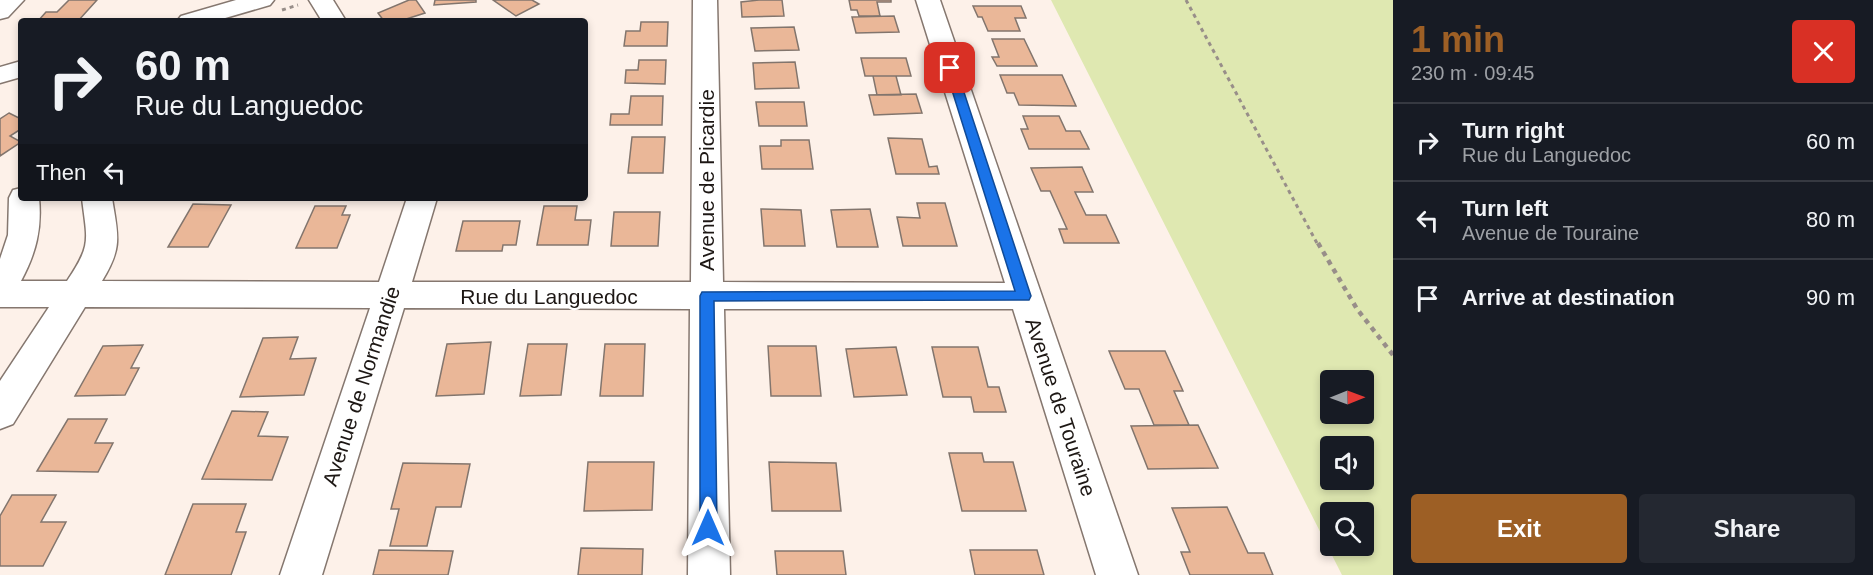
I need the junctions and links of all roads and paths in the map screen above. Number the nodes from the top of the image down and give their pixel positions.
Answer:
1 (12, 0) edge
2 (262, 0) edge
3 (321, 0) edge
4 (705, 0) edge
5 (928, 0) edge
6 (1186, 0) edge
7 (0, 12) edge
8 (199, 18) edge
9 (332, 18) edge
10 (18, 70) edge
11 (0, 75) edge
12 (24, 201) edge
13 (97, 201) edge
14 (421, 201) edge
15 (0, 289) edge
16 (0, 294) edge
17 (75, 295) junction
18 (707, 296) junction
19 (1024, 296) junction
20 (390, 297) junction
21 (1393, 355) edge
22 (0, 412) edge
23 (301, 575) edge
24 (709, 575) edge
25 (1117, 575) edge

1 - 7 street
2 - 8 street
3 - 9 street
4 - 18 street, Avenue de Picardie
5 - 19 street, Avenue de Touraine
6 - 21 path
10 - 11 street
12 - 15 street
13 - 17 street
14 - 20 street, Avenue de Normandie
16 - 17 street, Rue du Languedoc
17 - 20 street, Rue du Languedoc
17 - 22 street
18 - 19 street, Rue du Languedoc
18 - 20 street, Rue du Languedoc
18 - 24 street, Avenue de Picardie
19 - 25 street, Avenue de Touraine
20 - 23 street, Avenue de Normandie

